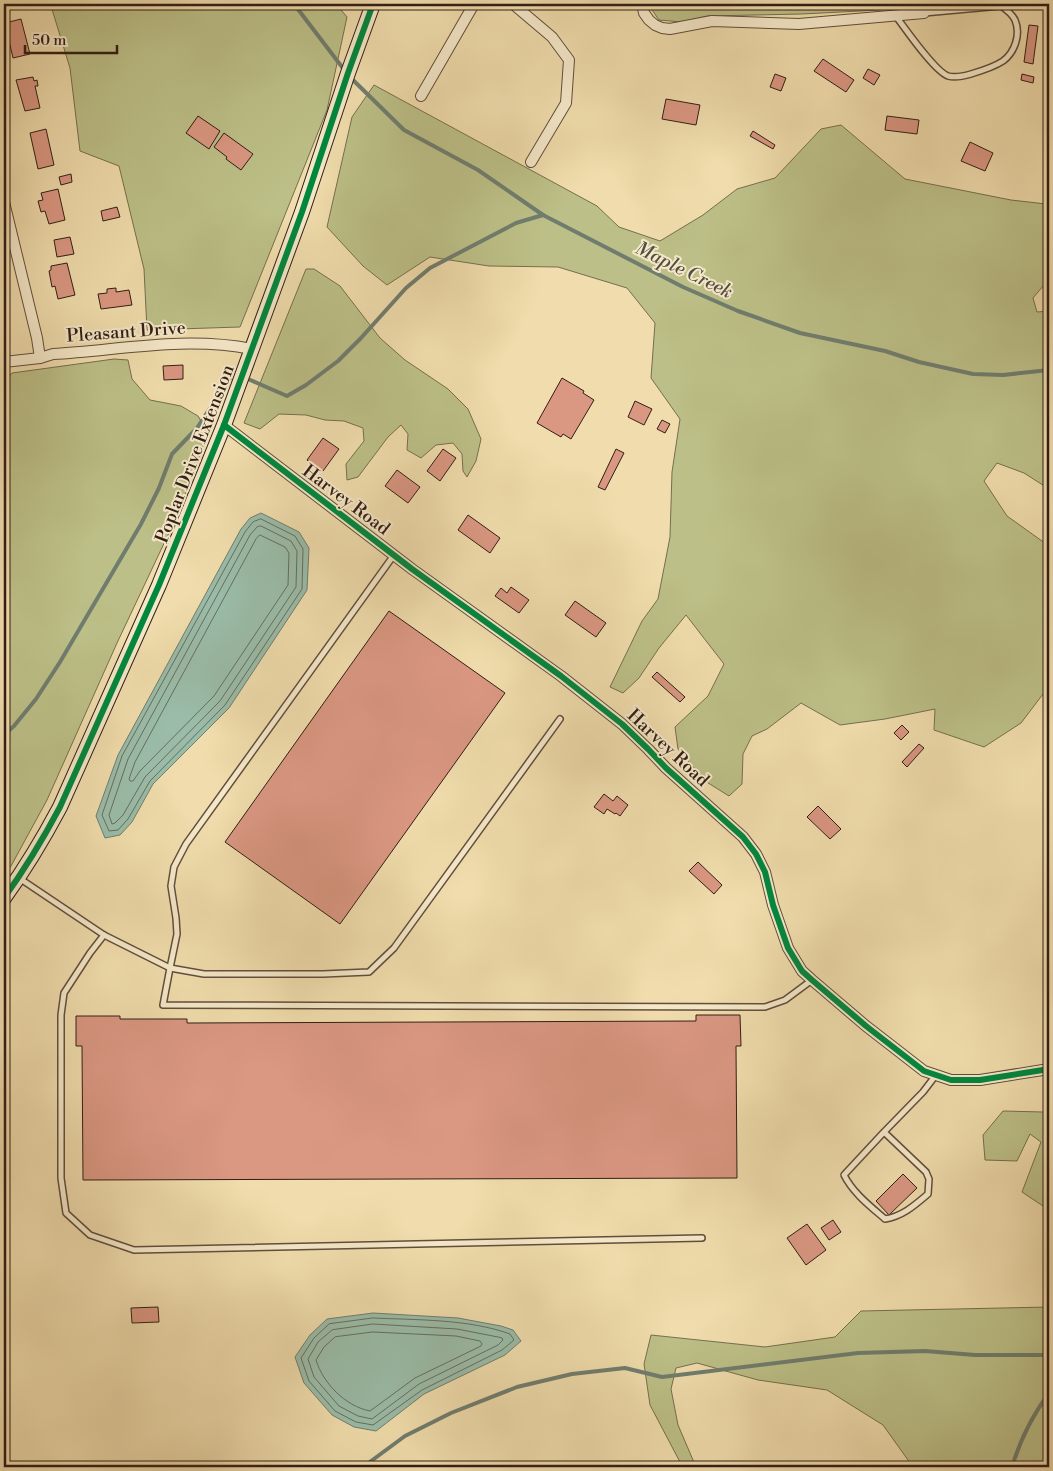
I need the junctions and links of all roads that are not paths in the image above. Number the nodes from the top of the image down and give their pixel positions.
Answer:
1 (373, 4) edge
2 (474, 4) edge
3 (512, 4) edge
4 (642, 4) edge
5 (937, 4) edge
6 (924, 13) junction
7 (895, 15) junction
8 (421, 96) dead end
9 (531, 162) dead end
10 (4, 202) edge
11 (252, 349) junction
12 (40, 358) junction
13 (4, 362) edge
14 (224, 425) junction
15 (394, 555) junction
16 (560, 719) dead end
17 (19, 878) junction
18 (4, 898) edge
19 (104, 934) junction
20 (170, 968) junction
21 (812, 980) junction
22 (1049, 1069) edge
23 (936, 1075) junction
24 (884, 1132) junction
25 (702, 1238) dead end

1 - 11 street, Poplar Drive Extension
2 - 8 street
3 - 9 street
4 - 7 street
5 - 6 lane
6 - 7 street
6 - 7 lane
10 - 12 street
11 - 12 street, Pleasant Drive
11 - 14 street, Poplar Drive Extension
12 - 13 street, Pleasant Drive
14 - 15 street, Harvey Road
14 - 17 street, Poplar Drive Extension
15 - 20 lane
15 - 21 street, Harvey Road
16 - 20 lane
17 - 18 street, Poplar Drive Extension
17 - 19 lane
19 - 20 lane
19 - 25 lane
20 - 21 lane
21 - 23 street, Harvey Road
22 - 23 street, Harvey Road
23 - 24 lane
24 - 24 lane

